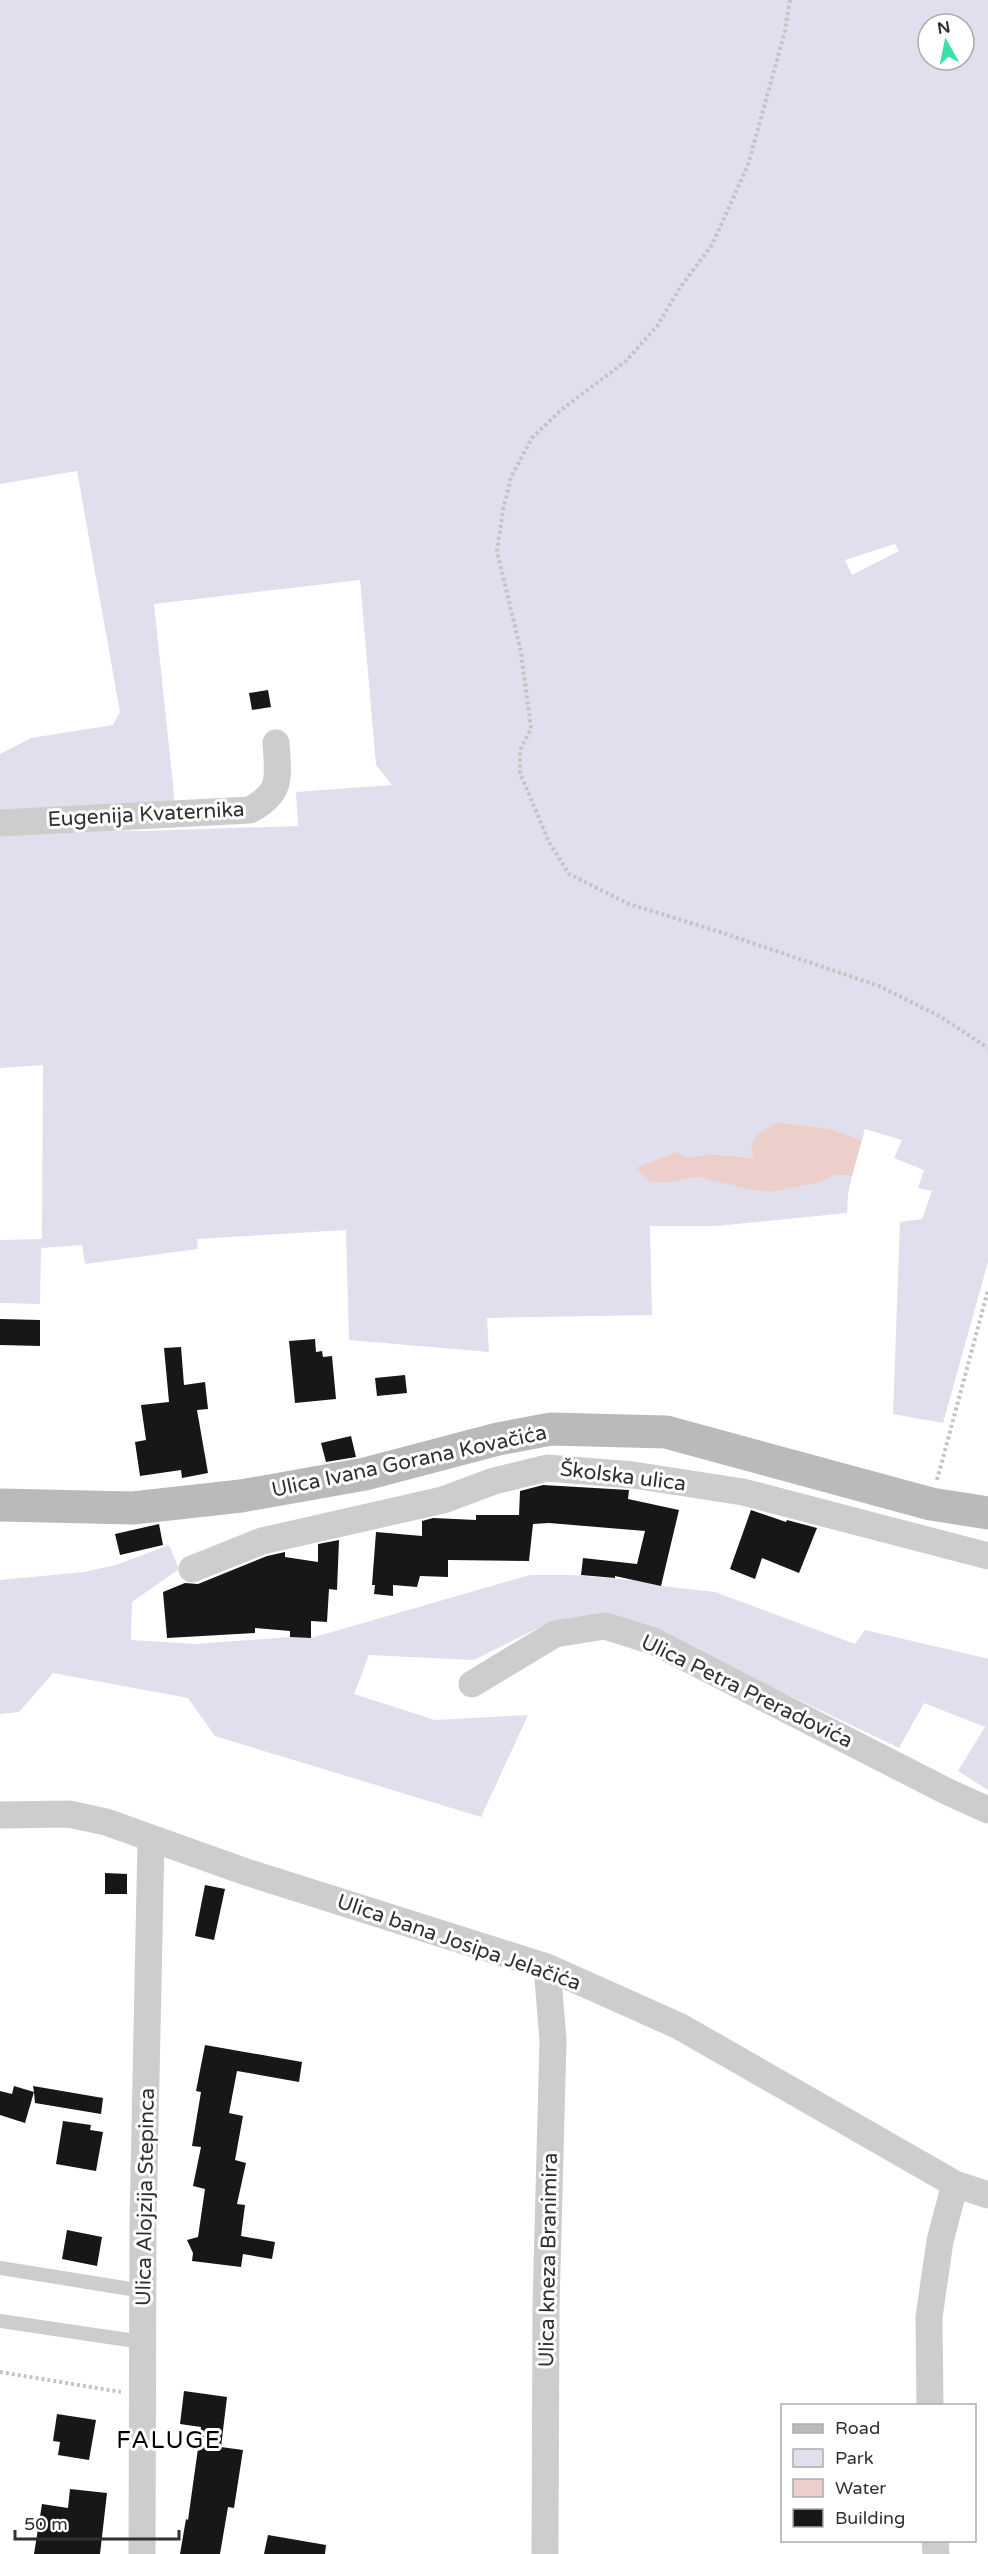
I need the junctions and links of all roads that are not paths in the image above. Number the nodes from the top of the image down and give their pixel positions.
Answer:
1 (276, 743) dead end
2 (0, 823) edge
3 (0, 1505) edge
4 (988, 1514) edge
5 (988, 1556) edge
6 (192, 1569) dead end
7 (472, 1684) dead end
8 (988, 1810) edge
9 (0, 1815) edge
10 (151, 1840) junction
11 (547, 1967) junction
12 (955, 2184) junction
13 (988, 2194) edge
14 (0, 2268) edge
15 (143, 2291) junction
16 (0, 2321) edge
17 (142, 2342) junction
18 (930, 2404) edge
19 (142, 2554) edge
20 (545, 2554) edge

1 - 2 street, Eugenija Kvaternika
3 - 4 main road, Ulica Ivana Gorana Kovačića
5 - 6 street, Školska ulica
7 - 8 street, Ulica Petra Preradovića
9 - 10 street, Ulica bana Josipa Jelačića
10 - 11 street, Ulica bana Josipa Jelačića
10 - 15 street, Ulica Alojzija Stepinca
11 - 12 street, Ulica bana Josipa Jelačića
11 - 20 street, Ulica kneza Branimira
12 - 13 street, Ulica bana Josipa Jelačića
12 - 18 street
14 - 15 lane
15 - 17 street, Ulica Alojzija Stepinca
16 - 17 lane
17 - 19 street, Ulica Alojzija Stepinca

